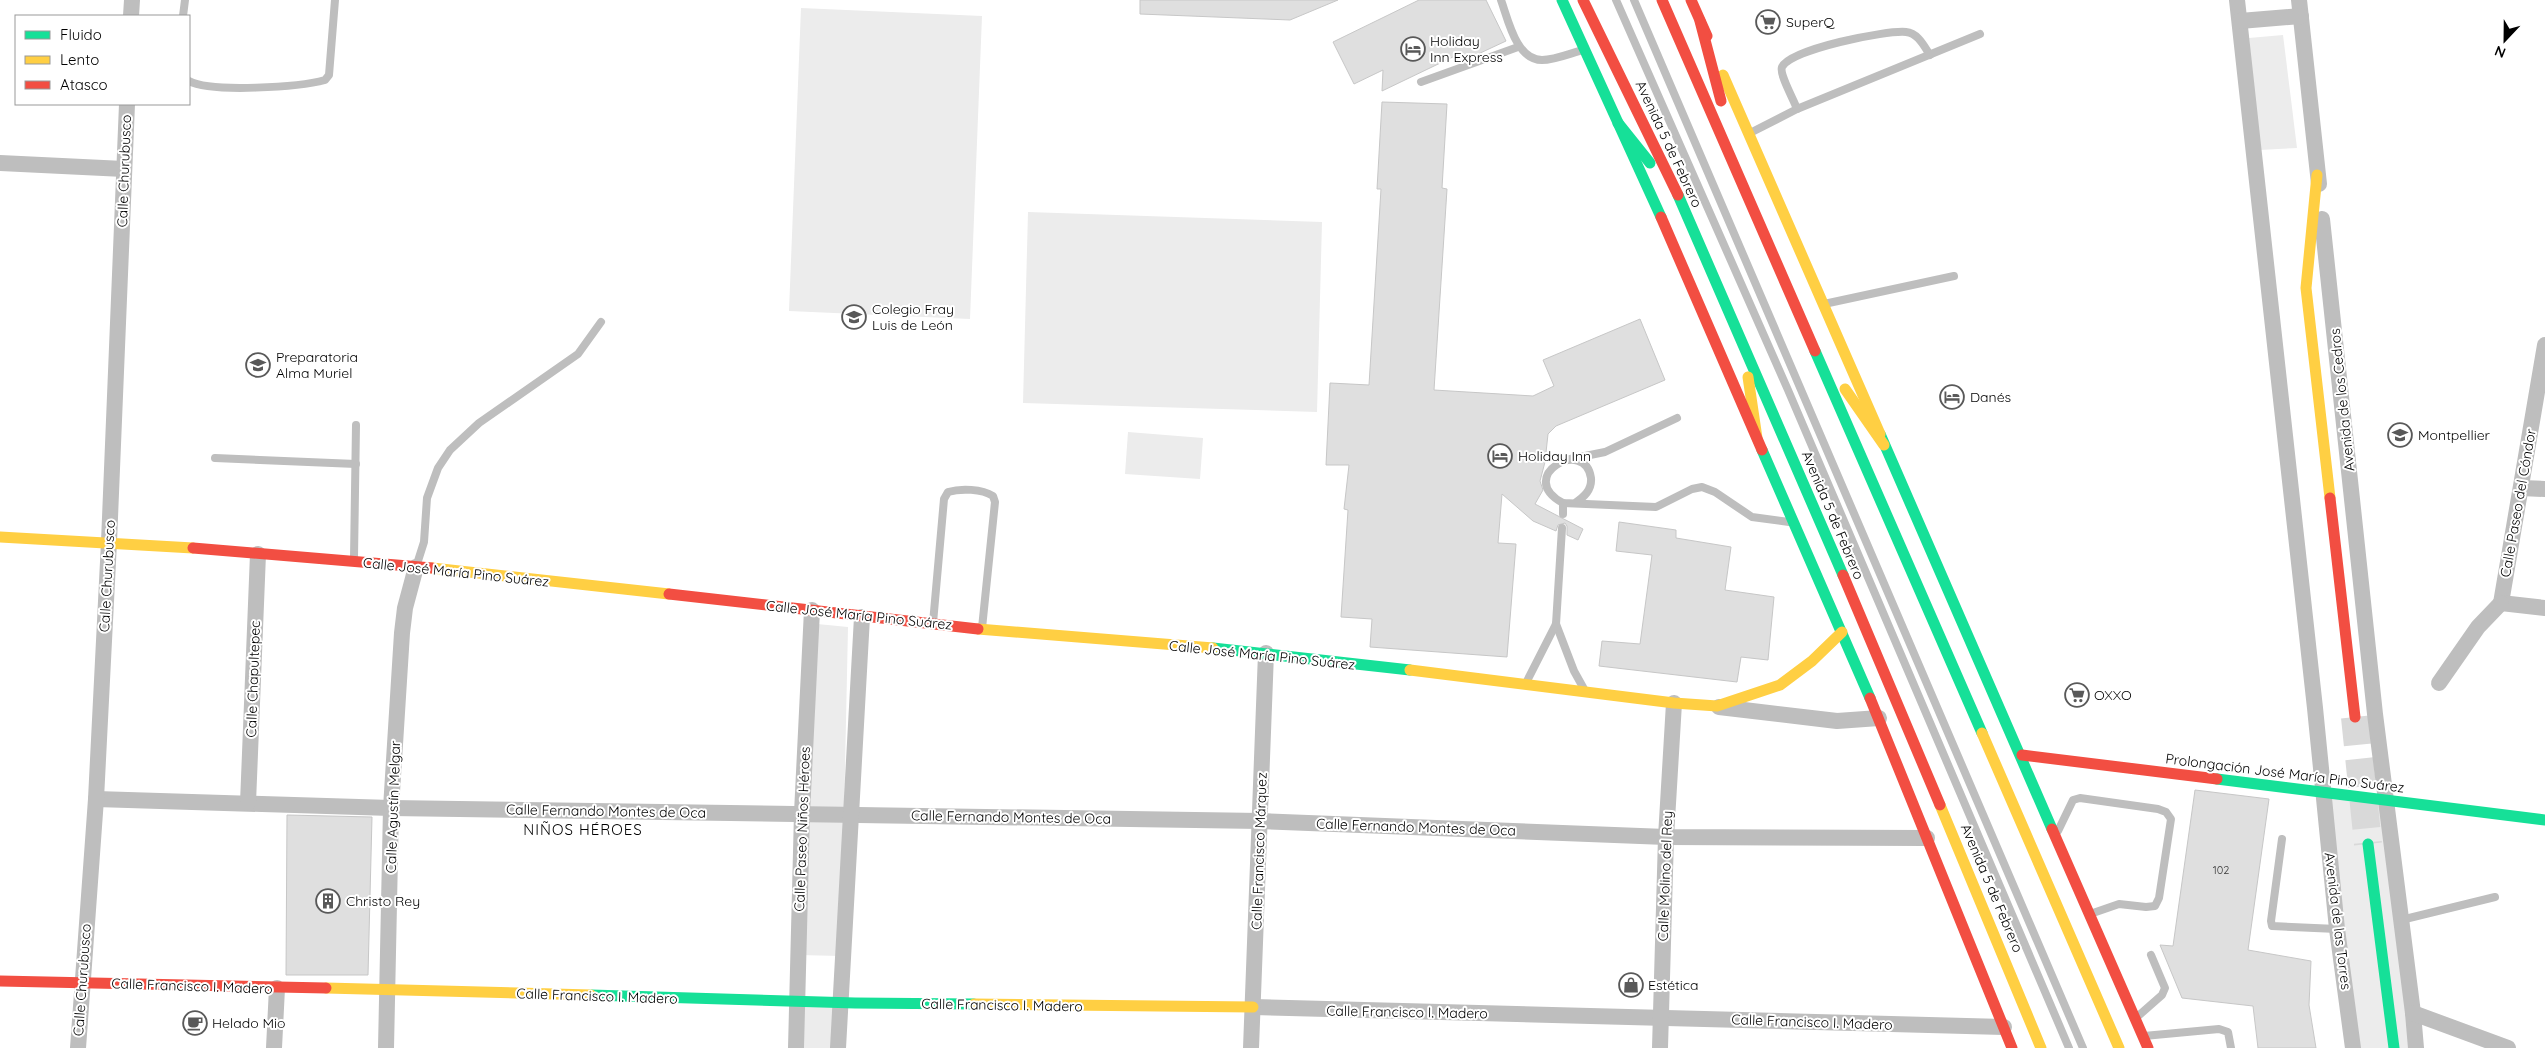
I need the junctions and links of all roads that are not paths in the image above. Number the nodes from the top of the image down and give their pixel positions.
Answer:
1 (132, 0) edge
2 (184, 0) edge
3 (335, 0) edge
4 (1502, 0) edge
5 (1562, 0) edge
6 (1583, 0) edge
7 (1616, 0) edge
8 (1634, 0) edge
9 (1662, 0) edge
10 (2237, 0) edge
11 (1696, 1) edge
12 (2300, 8) edge
13 (131, 15) edge
14 (183, 15) edge
15 (1700, 21) junction
16 (2240, 21) junction
17 (1980, 34) dead end
18 (1518, 47) junction
19 (1584, 49) junction
20 (1930, 55) junction
21 (190, 82) edge
22 (1421, 82) dead end
23 (127, 105) edge
24 (1797, 109) junction
25 (1618, 123) junction
26 (1748, 134) junction
27 (0, 163) edge
28 (124, 169) junction
29 (2317, 175) junction
30 (1743, 184) junction
31 (1680, 199) junction
32 (1954, 276) dead end
33 (1823, 305) junction
34 (601, 322) dead end
35 (1810, 337) junction
36 (1743, 341) junction
37 (2545, 345) edge
38 (1677, 418) dead end
39 (356, 425) dead end
40 (1757, 438) junction
41 (1884, 445) junction
42 (215, 458) dead end
43 (1566, 460) junction
44 (356, 464) junction
45 (2521, 488) junction
46 (2545, 489) edge
47 (1575, 502) junction
48 (1563, 503) junction
49 (1563, 514) dead end
50 (1794, 522) junction
51 (1562, 528) dead end
52 (0, 537) edge
53 (109, 542) junction
54 (258, 554) junction
55 (354, 562) junction
56 (416, 567) junction
57 (2501, 603) junction
58 (2545, 608) edge
59 (812, 610) junction
60 (862, 617) junction
61 (933, 623) junction
62 (1556, 624) junction
63 (982, 628) junction
64 (1842, 632) junction
65 (1266, 654) junction
66 (2439, 682) dead end
67 (1524, 685) junction
68 (1587, 693) junction
69 (1674, 703) junction
70 (1717, 706) junction
71 (2355, 717) tunnel mouth
72 (1879, 718) junction
73 (2022, 755) junction
74 (2323, 793) junction
75 (96, 799) junction
76 (2386, 800) junction
77 (248, 803) junction
78 (391, 808) junction
79 (802, 814) junction
80 (852, 814) junction
81 (2545, 820) edge
82 (1260, 821) junction
83 (2056, 834) junction
84 (1666, 837) junction
85 (1926, 838) junction
86 (2282, 839) dead end
87 (2368, 844) tunnel mouth
88 (2494, 897) dead end
89 (2091, 914) junction
90 (2401, 920) junction
91 (2337, 929) junction
92 (2151, 955) dead end
93 (0, 981) edge
94 (82, 983) junction
95 (277, 988) junction
96 (387, 988) junction
97 (797, 1002) junction
98 (840, 1003) junction
99 (1253, 1007) junction
100 (2414, 1013) junction
101 (1660, 1018) junction
102 (2136, 1018) junction
103 (2004, 1027) junction
104 (2143, 1036) junction
105 (78, 1048) edge
106 (274, 1048) edge
107 (386, 1048) edge
108 (796, 1048) edge
109 (838, 1048) edge
110 (1251, 1048) edge
111 (1660, 1048) edge
112 (2012, 1048) edge
113 (2022, 1048) edge
114 (2042, 1048) edge
115 (2069, 1048) edge
116 (2083, 1048) edge
117 (2119, 1048) edge
118 (2148, 1048) edge
119 (2230, 1048) edge
120 (2353, 1048) edge
121 (2394, 1048) edge
122 (2416, 1048) edge
123 (2508, 1048) edge

1 - 13 street
2 - 14 lane
3 - 21 lane
4 - 18 lane
5 - 19 main road
6 - 31 main road, Avenida 5 de Febrero
7 - 115 lane
8 - 116 lane
9 - 30 main road
10 - 16 street
11 - 15 main road
12 - 16 street
12 - 29 street, Avenida de los Cedros
15 - 26 main road
15 - 30 main road
16 - 74 street
17 - 20 lane
18 - 19 lane
18 - 22 lane
19 - 25 main road
20 - 24 lane
20 - 24 lane
23 - 28 street, Calle Churubusco
24 - 26 lane
25 - 31 main road
25 - 40 main road
26 - 33 main road
27 - 28 street
28 - 53 street, Calle Churubusco
29 - 71 main road
29 - 76 street, Avenida de los Cedros
30 - 35 main road
31 - 36 main road, Avenida 5 de Febrero
32 - 33 lane
33 - 41 main road
34 - 56 lane
35 - 41 main road
35 - 117 main road
36 - 40 main road
36 - 114 main road, Avenida 5 de Febrero
37 - 45 street, Calle Paseo del Cóndor
38 - 43 lane
39 - 44 lane
40 - 50 main road
41 - 73 main road
42 - 44 lane
43 - 47 lane
43 - 48 lane
44 - 55 lane
45 - 46 street
45 - 57 street, Calle Paseo del Cóndor
47 - 48 lane
47 - 50 lane
48 - 49 lane
50 - 64 main road
51 - 62 lane
52 - 53 main road, Calle José María Pino Suárez
53 - 54 main road, Calle José María Pino Suárez
53 - 75 street, Calle Churubusco
54 - 55 main road, Calle José María Pino Suárez
54 - 77 street, Calle Chapultepec
55 - 56 main road, Calle José María Pino Suárez
56 - 59 main road, Calle José María Pino Suárez
56 - 78 street, Calle Agustín Melgar
57 - 58 street
57 - 66 street
59 - 60 main road, Calle José María Pino Suárez
59 - 79 street, Calle Paseo Niños Héroes
60 - 61 main road, Calle José María Pino Suárez
60 - 80 street
61 - 63 main road, Calle José María Pino Suárez
61 - 63 lane
62 - 67 lane
62 - 68 lane
63 - 65 main road, Calle José María Pino Suárez
64 - 70 main road, Calle José María Pino Suárez
64 - 72 main road
64 - 113 main road
65 - 67 main road, Calle José María Pino Suárez
65 - 82 street, Calle Francisco Márquez
67 - 68 main road, Calle José María Pino Suárez
68 - 69 main road, Calle José María Pino Suárez
69 - 70 main road, Calle José María Pino Suárez
69 - 84 street, Calle Molino del Rey
70 - 72 street, Calle José María Pino Suárez
72 - 85 main road
73 - 74 main road, Prolongación José María Pino Suárez
73 - 83 main road
74 - 76 main road, Prolongación José María Pino Suárez
74 - 91 street, Avenida de las Torres
75 - 77 street, Calle Fernando Montes de Oca
75 - 94 street, Calle Churubusco
76 - 81 main road, Prolongación José María Pino Suárez
76 - 90 street
77 - 78 street, Calle Fernando Montes de Oca
78 - 79 street, Calle Fernando Montes de Oca
78 - 96 street, Calle Agustín Melgar
79 - 80 street, Calle Fernando Montes de Oca
79 - 97 street, Calle Paseo Niños Héroes
80 - 82 street, Calle Fernando Montes de Oca
80 - 98 street
82 - 84 street, Calle Fernando Montes de Oca
82 - 99 street, Calle Francisco Márquez
83 - 89 main road
83 - 89 lane
84 - 85 street, Calle Fernando Montes de Oca
84 - 101 street, Calle Molino del Rey
85 - 103 main road
86 - 91 lane
87 - 121 main road
88 - 90 lane
89 - 102 main road
90 - 100 street
91 - 120 street, Avenida de las Torres
92 - 102 lane
93 - 94 main road, Calle Francisco I. Madero
94 - 95 main road, Calle Francisco I. Madero
94 - 105 street, Calle Churubusco
95 - 96 main road, Calle Francisco I. Madero
95 - 106 street
96 - 97 main road, Calle Francisco I. Madero
96 - 107 street, Calle Agustín Melgar
97 - 98 main road, Calle Francisco I. Madero
97 - 108 street, Calle Paseo Niños Héroes
98 - 99 main road, Calle Francisco I. Madero
98 - 109 street
99 - 101 street, Calle Francisco I. Madero
99 - 110 street, Calle Francisco Márquez
100 - 122 street
100 - 123 street
101 - 103 street, Calle Francisco I. Madero
101 - 111 street, Calle Molino del Rey
102 - 104 main road
103 - 112 main road
104 - 118 main road
104 - 119 lane

